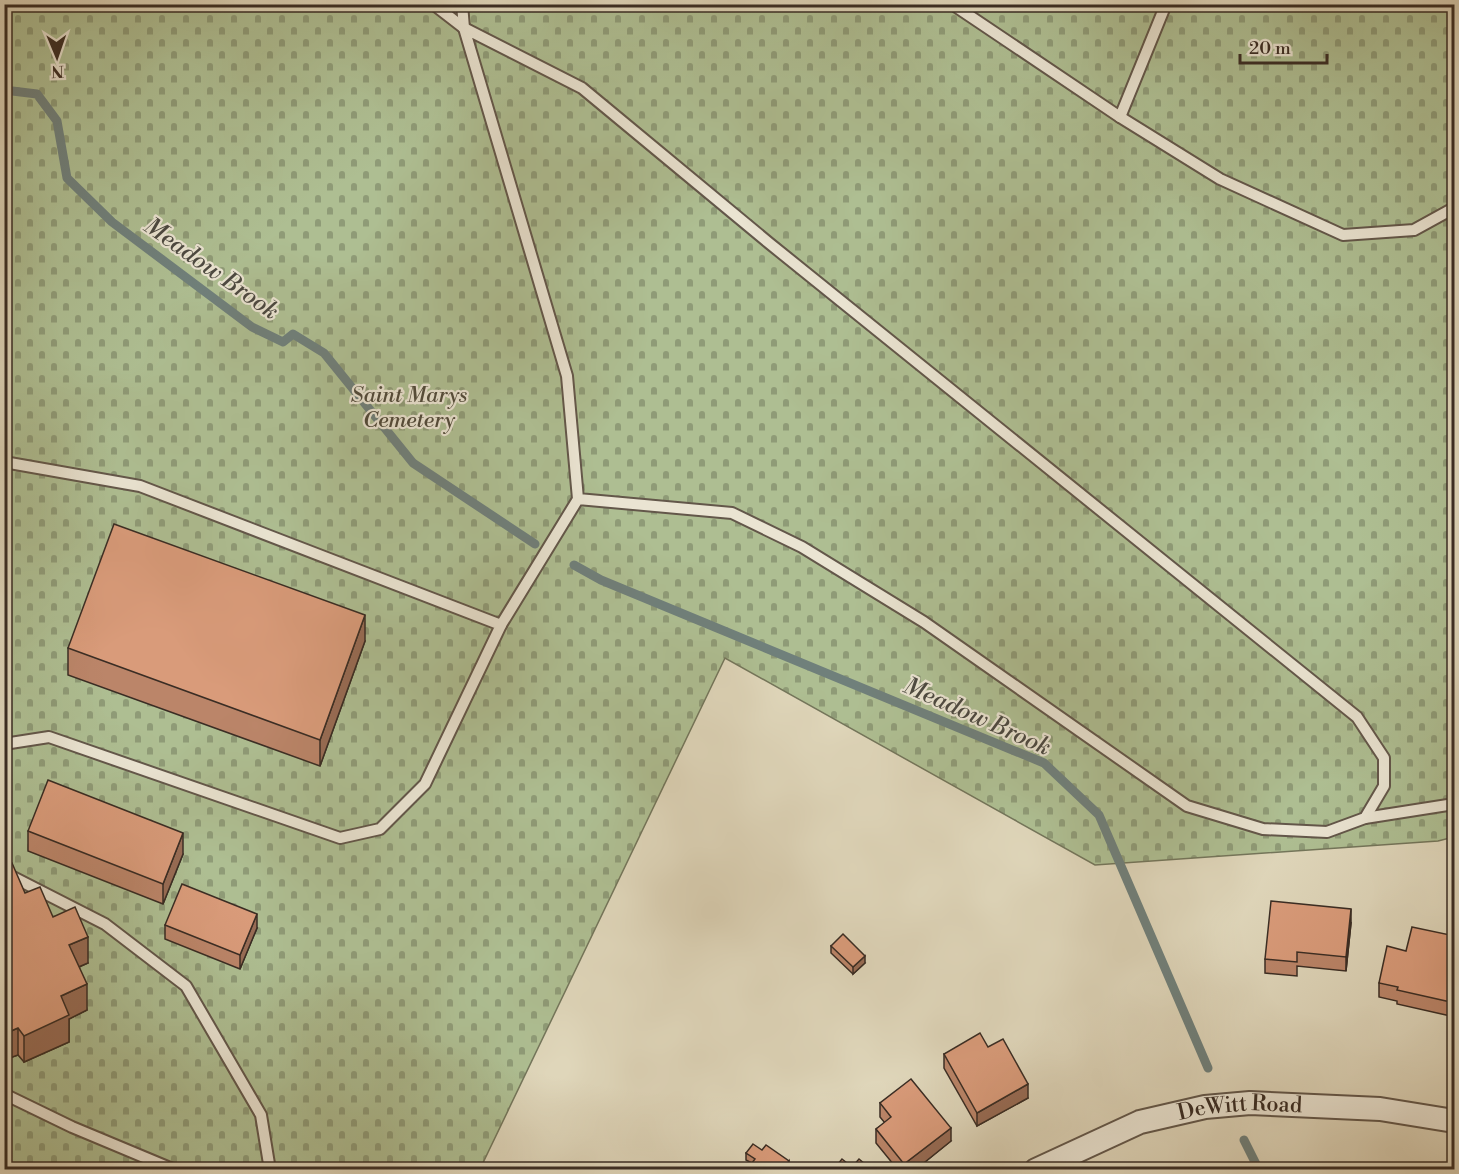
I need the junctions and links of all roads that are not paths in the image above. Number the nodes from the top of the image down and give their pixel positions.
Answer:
1 (433, 4) edge
2 (462, 4) edge
3 (952, 4) edge
4 (1166, 4) edge
5 (464, 28) junction
6 (1120, 117) junction
7 (1455, 208) edge
8 (4, 462) edge
9 (578, 499) junction
10 (501, 625) junction
11 (4, 744) edge
12 (1455, 804) edge
13 (1365, 818) junction
14 (4, 875) edge
15 (4, 1094) edge
16 (1455, 1121) edge
17 (175, 1170) edge
18 (270, 1170) edge
19 (1036, 1170) edge

1 - 5 lane
2 - 5 lane
3 - 6 lane
4 - 6 lane
5 - 9 lane
5 - 13 lane
6 - 7 lane
8 - 10 lane
9 - 10 lane
9 - 13 lane
10 - 11 lane
12 - 13 lane
14 - 18 lane
15 - 17 lane
16 - 19 street, DeWitt Road

